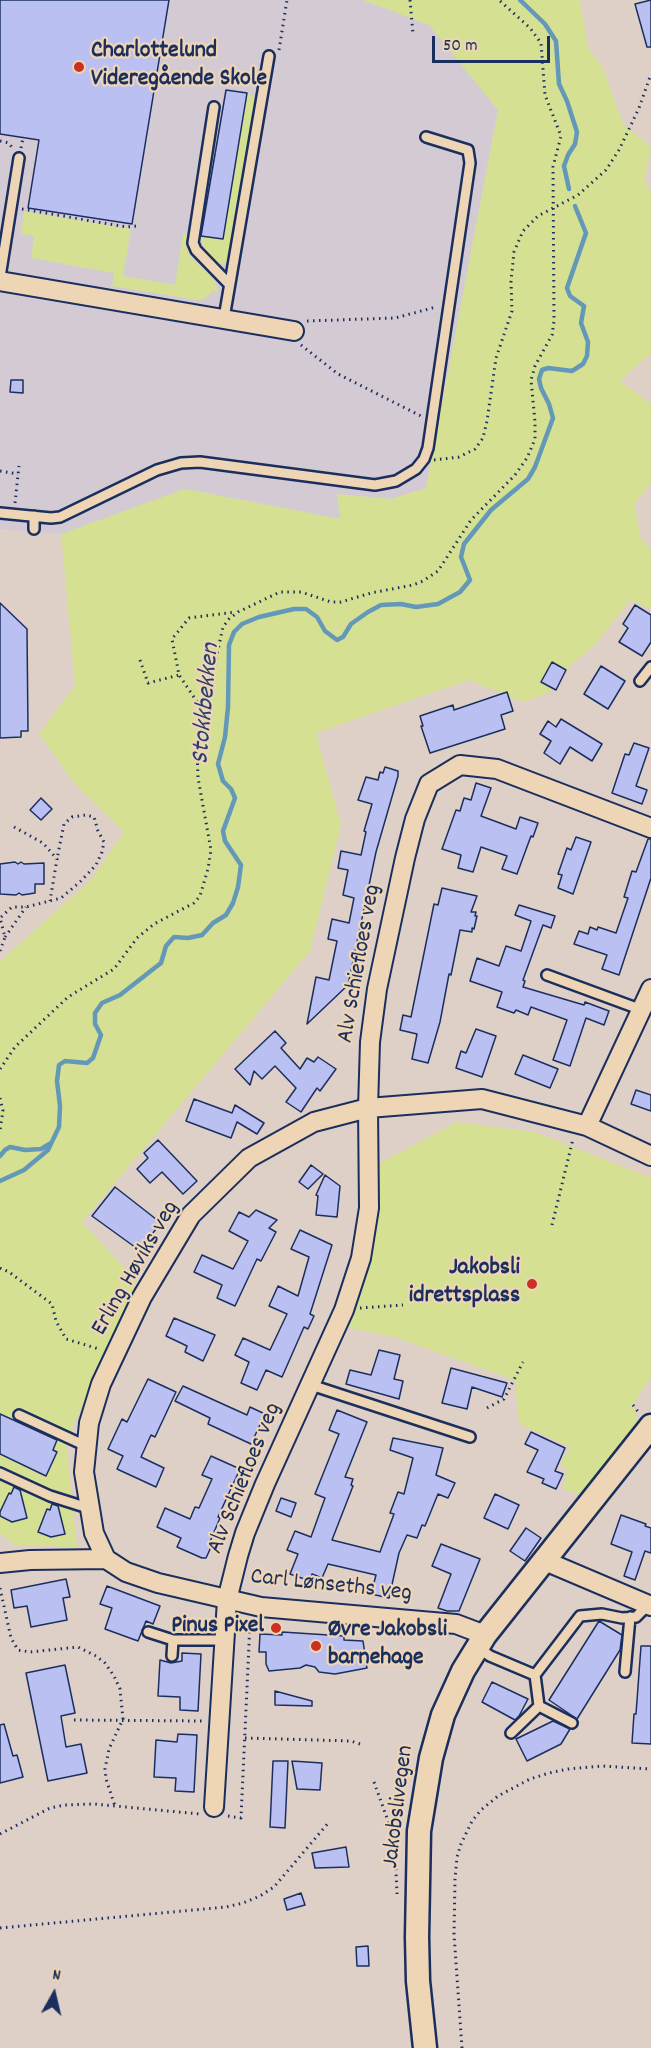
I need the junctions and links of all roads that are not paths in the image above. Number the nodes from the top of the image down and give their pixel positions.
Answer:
1 (269, 56) dead end
2 (214, 107) dead end
3 (426, 137) dead end
4 (19, 158) dead end
5 (0, 279) edge
6 (229, 284) junction
7 (224, 318) junction
8 (300, 325) road end
9 (6, 514) edge
10 (34, 516) junction
11 (4, 524) dead end
12 (34, 529) dead end
13 (651, 667) edge
14 (640, 681) dead end
15 (651, 828) edge
16 (547, 975) dead end
17 (651, 989) edge
18 (642, 1010) junction
19 (368, 1108) junction
20 (582, 1125) junction
21 (651, 1156) edge
22 (310, 1385) junction
23 (19, 1415) dead end
24 (651, 1426) edge
25 (470, 1437) dead end
26 (86, 1446) junction
27 (0, 1473) edge
28 (88, 1508) junction
29 (106, 1559) junction
30 (545, 1561) junction
31 (0, 1563) edge
32 (227, 1600) junction
33 (649, 1606) edge
34 (630, 1617) junction
35 (148, 1632) dead end
36 (173, 1640) junction
37 (224, 1640) junction
38 (481, 1641) junction
39 (172, 1656) dead end
40 (625, 1672) dead end
41 (535, 1675) junction
42 (539, 1706) junction
43 (572, 1723) dead end
44 (511, 1733) dead end
45 (212, 1812) road end
46 (425, 2048) edge

1 - 6 lane
2 - 6 lane
3 - 10 lane
4 - 5 lane
5 - 7 street
6 - 7 lane
7 - 8 street
9 - 10 lane
9 - 11 lane
10 - 12 lane
13 - 14 lane
15 - 19 street, Alv Schiefloes veg
16 - 18 lane
17 - 18 street
18 - 20 street
19 - 20 street, Erling Høviks veg
19 - 22 street, Alv Schiefloes veg
19 - 26 street, Erling Høviks veg
20 - 21 street, Erling Høviks veg
22 - 25 lane, Alv Schiefloes veg
22 - 32 street, Alv Schiefloes veg
23 - 26 lane
24 - 30 street, Jakobslivegen
26 - 28 street, Erling Høviks veg
27 - 28 lane
28 - 29 street, Erling Høviks veg
29 - 31 street
29 - 32 street, Carl Lønseths veg
30 - 33 street
30 - 38 street, Jakobslivegen
32 - 37 street, Alv Schiefloes veg
32 - 38 street, Carl Lønseths veg
33 - 34 lane
34 - 40 lane
34 - 41 lane
35 - 36 lane
36 - 37 lane
36 - 39 lane
37 - 45 street, Alv Schiefloes veg
38 - 41 lane
38 - 46 street, Jakobslivegen
41 - 42 lane
42 - 43 lane
42 - 44 lane

